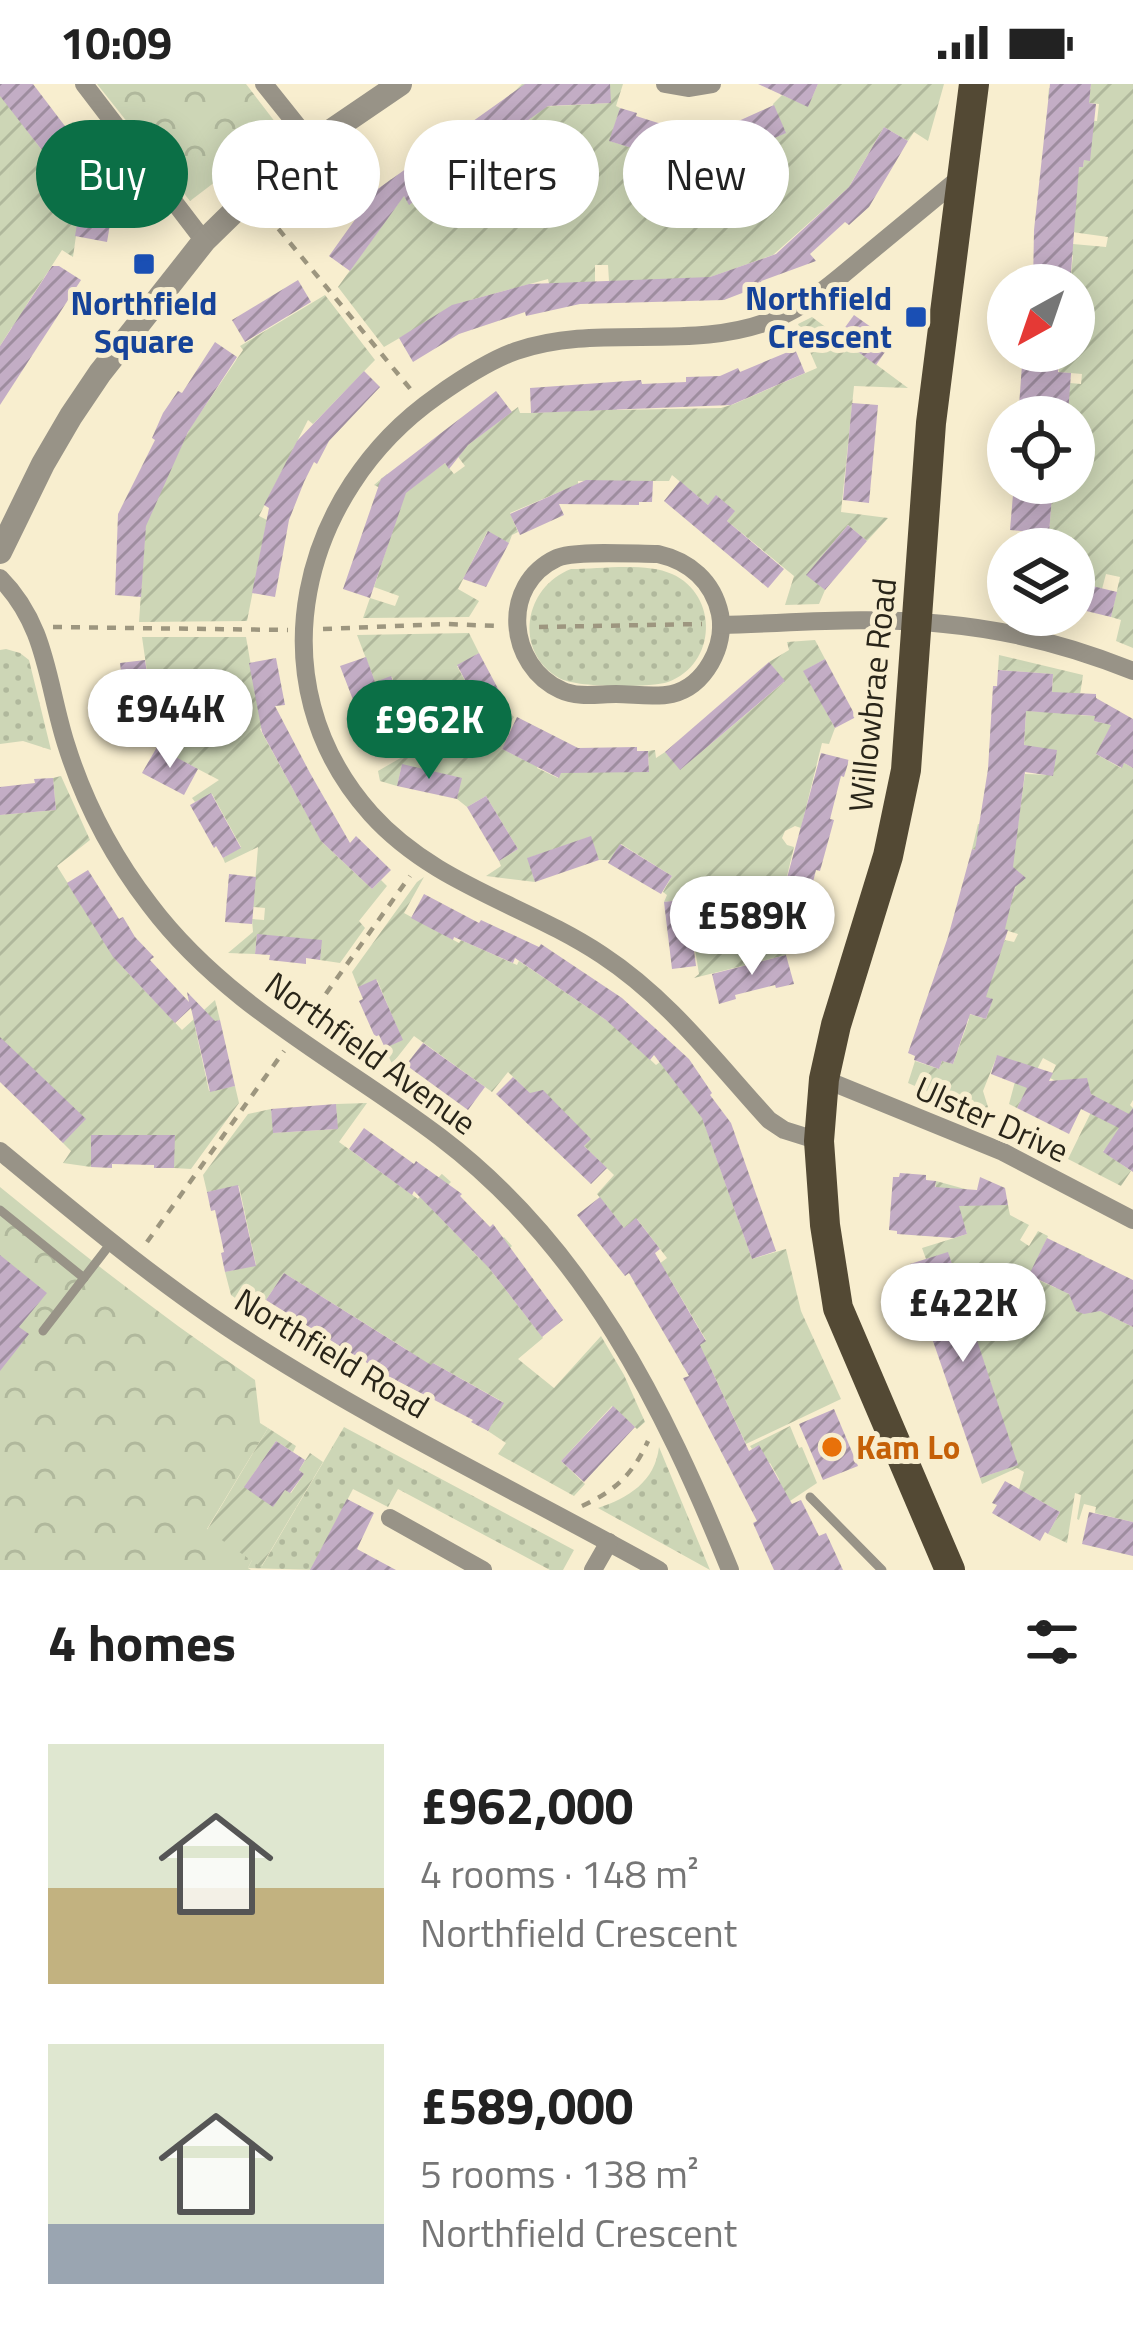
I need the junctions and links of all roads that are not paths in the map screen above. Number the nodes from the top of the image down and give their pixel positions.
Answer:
1 (84, 84) edge
2 (264, 84) edge
3 (400, 84) edge
4 (665, 84) edge
5 (712, 84) edge
6 (974, 84) edge
7 (293, 120) edge
8 (347, 120) edge
9 (964, 174) junction
10 (217, 228) edge
11 (204, 241) junction
12 (0, 552) edge
13 (0, 578) edge
14 (918, 622) junction
15 (721, 625) junction
16 (1133, 671) edge
17 (824, 1079) junction
18 (819, 1141) junction
19 (0, 1151) edge
20 (0, 1210) edge
21 (1133, 1220) edge
22 (111, 1243) junction
23 (85, 1278) junction
24 (43, 1331) dead end
25 (810, 1497) dead end
26 (390, 1518) dead end
27 (609, 1542) junction
28 (483, 1570) edge
29 (593, 1570) edge
30 (659, 1570) edge
31 (730, 1570) edge
32 (881, 1570) edge
33 (950, 1570) edge

1 - 11 street
2 - 7 street
3 - 8 street
4 - 5 street
6 - 9 main road, Willowbrae Road
9 - 14 main road, Willowbrae Road
9 - 18 street
10 - 11 street
11 - 12 street
13 - 31 street, Northfield Avenue
14 - 15 street
14 - 16 street
14 - 17 main road, Willowbrae Road
15 - 15 street
17 - 18 main road, Willowbrae Road
17 - 21 street, Ulster Drive
18 - 33 main road, Willowbrae Road
19 - 22 street, Northfield Road
20 - 23 lane
22 - 23 lane
22 - 27 street, Northfield Road
23 - 24 lane
25 - 32 lane
26 - 28 street
27 - 29 street
27 - 30 street, Northfield Road

